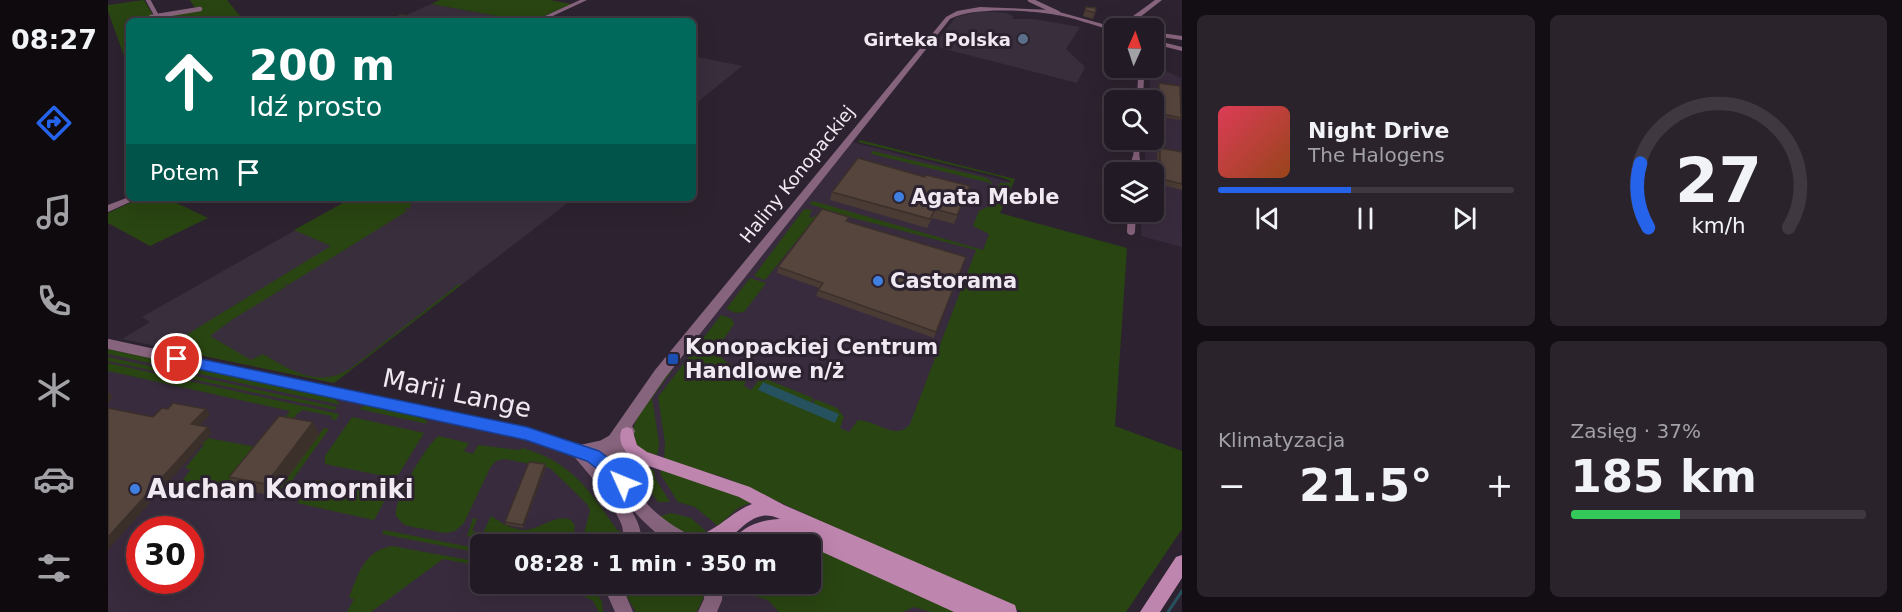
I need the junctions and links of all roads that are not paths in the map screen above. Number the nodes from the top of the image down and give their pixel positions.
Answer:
1 (148, 0) edge
2 (584, 0) edge
3 (1030, 0) edge
4 (1159, 0) edge
5 (200, 9) dead end
6 (1045, 12) junction
7 (1056, 16) junction
8 (156, 18) edge
9 (544, 18) edge
10 (1134, 18) edge
11 (1104, 28) edge
12 (1104, 28) edge
13 (1164, 35) edge
14 (1182, 38) edge
15 (1164, 44) edge
16 (1182, 49) edge
17 (127, 201) edge
18 (108, 209) edge
19 (1131, 222) edge
20 (1131, 231) dead end
21 (108, 344) edge
22 (621, 436) junction
23 (578, 452) junction
24 (600, 461) junction
25 (602, 480) junction
26 (626, 485) junction
27 (778, 510) junction
28 (632, 534) edge
29 (670, 534) edge
30 (720, 534) edge
31 (752, 534) edge
32 (802, 534) edge
33 (821, 542) edge
34 (1182, 563) edge
35 (616, 594) edge
36 (713, 594) edge
37 (709, 611) edge
38 (624, 612) edge
39 (975, 612) edge
40 (1008, 612) edge
41 (1149, 612) edge

1 - 8 street
2 - 9 street
3 - 6 street
4 - 10 street
5 - 8 street
6 - 7 street, Haliny Konopackiej
6 - 22 street, Haliny Konopackiej
7 - 11 street
7 - 12 street, Haliny Konopackiej
13 - 14 street
15 - 16 street
17 - 18 street
19 - 20 street
21 - 23 street, Marii Lange
22 - 23 street
22 - 24 street, Haliny Konopackiej
22 - 26 street, Haliny Konopackiej
22 - 27 main road
23 - 24 street, Marii Lange
23 - 25 street, Marii Lange
24 - 25 street
24 - 26 street, Marii Lange
25 - 28 street, Marii Lange
26 - 29 street, Marii Lange
27 - 30 main road
27 - 40 main road
31 - 32 main road
33 - 39 main road
34 - 41 main road
35 - 38 street
36 - 37 street

